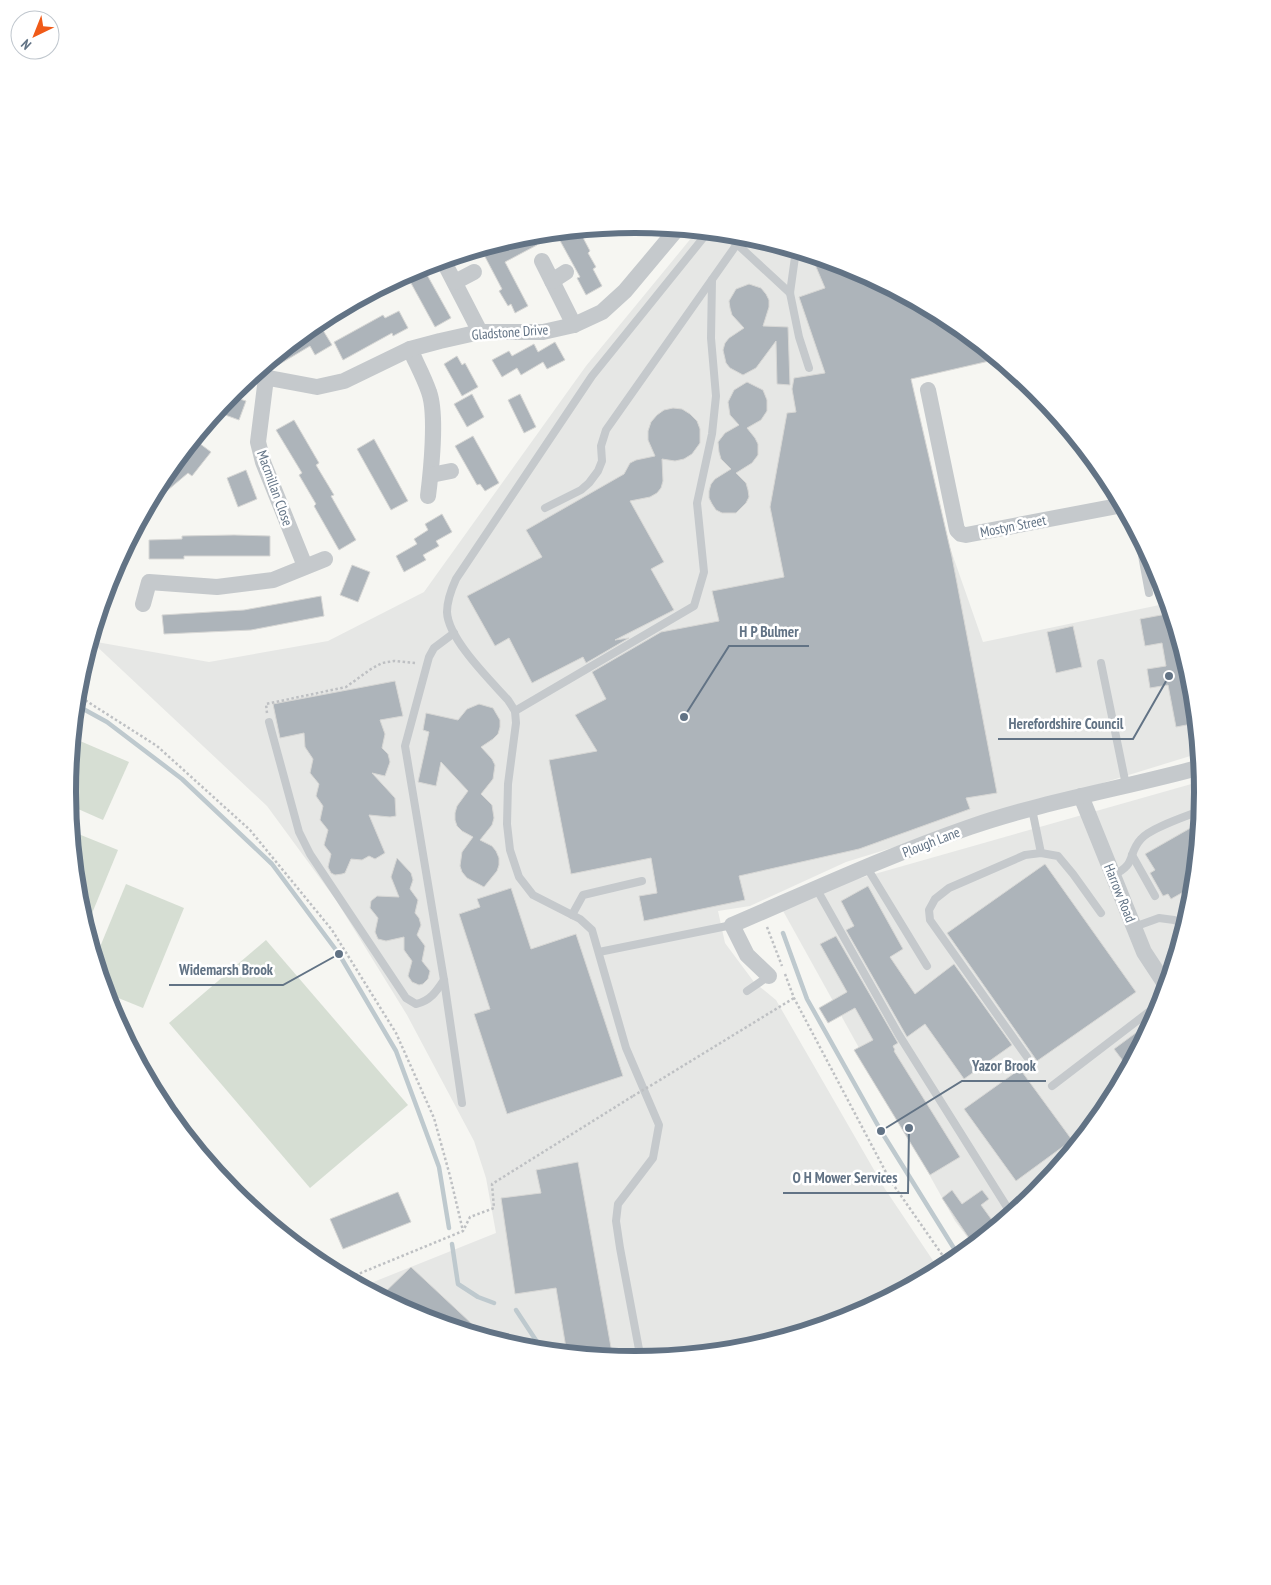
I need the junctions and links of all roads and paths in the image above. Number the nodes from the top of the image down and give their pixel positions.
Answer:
1 (673, 234) edge
2 (704, 238) edge
3 (737, 244) joint
4 (795, 257) edge
5 (542, 261) dead end
6 (446, 267) edge
7 (474, 272) dead end
8 (566, 272) dead end
9 (552, 280) junction
10 (712, 280) junction
11 (455, 282) junction
12 (790, 293) junction
13 (574, 325) junction
14 (480, 332) junction
15 (410, 350) junction
16 (809, 368) dead end
17 (261, 377) edge
18 (260, 379) edge
19 (928, 390) dead end
20 (451, 472) dead end
21 (431, 475) junction
22 (428, 496) dead end
23 (1116, 506) edge
24 (545, 508) dead end
25 (1142, 557) edge
26 (326, 559) dead end
27 (305, 566) junction
28 (1149, 592) dead end
29 (143, 604) dead end
30 (454, 633) junction
31 (1102, 663) dead end
32 (426, 666) junction
33 (84, 700) edge
34 (515, 711) junction
35 (269, 722) joint
36 (1194, 769) edge
37 (1126, 785) junction
38 (1082, 796) junction
39 (1032, 809) junction
40 (1194, 813) edge
41 (1041, 853) junction
42 (1132, 854) junction
43 (866, 866) junction
44 (1113, 875) junction
45 (642, 881) dead end
46 (816, 888) junction
47 (1155, 896) dead end
48 (1102, 913) dead end
49 (572, 915) junction
50 (1179, 922) edge
51 (732, 925) junction
52 (1134, 927) junction
53 (599, 952) junction
54 (927, 966) dead end
55 (769, 976) joint
56 (444, 980) junction
57 (1162, 980) edge
58 (747, 991) dead end
59 (794, 998) dead end
60 (1150, 1011) edge
61 (812, 1032) dead end
62 (1027, 1057) dead end
63 (1052, 1086) dead end
64 (462, 1103) dead end
65 (1008, 1209) edge
66 (462, 1231) junction
67 (944, 1258) edge
68 (353, 1275) edge
69 (639, 1352) edge

1 - 13 street, Gladstone Drive
2 - 30 lane
3 - 10 lane
3 - 12 lane
4 - 12 lane
5 - 9 street
6 - 11 street
7 - 11 street
8 - 9 street
9 - 13 street
10 - 24 lane
10 - 34 lane
11 - 14 street
12 - 16 lane
13 - 14 street, Gladstone Drive
14 - 15 street, Gladstone Drive
15 - 17 street, Gladstone Drive
15 - 21 street
18 - 27 street, Macmillan Close
19 - 23 street, Mostyn Street
20 - 21 street
21 - 22 street
25 - 28 lane
26 - 27 street
27 - 29 street
30 - 32 lane
30 - 34 lane
31 - 37 lane
32 - 35 path
32 - 56 lane
33 - 66 path
34 - 49 lane
35 - 56 lane
36 - 37 street, Plough Lane
37 - 38 street, Plough Lane
38 - 39 street, Plough Lane
38 - 44 street, Harrow Road
39 - 41 lane
39 - 43 street, Plough Lane
40 - 42 lane
41 - 48 lane
41 - 62 lane
42 - 44 lane
42 - 47 lane
43 - 46 street, Plough Lane
43 - 54 lane
44 - 52 street, Harrow Road
45 - 49 lane
46 - 51 street, Plough Lane
46 - 65 lane
49 - 53 lane
50 - 52 lane
51 - 53 lane
51 - 55 street
52 - 57 street, Harrow Road
53 - 69 lane
55 - 58 lane
56 - 64 lane
59 - 66 path, bridge
60 - 63 lane
61 - 67 path
66 - 68 path

